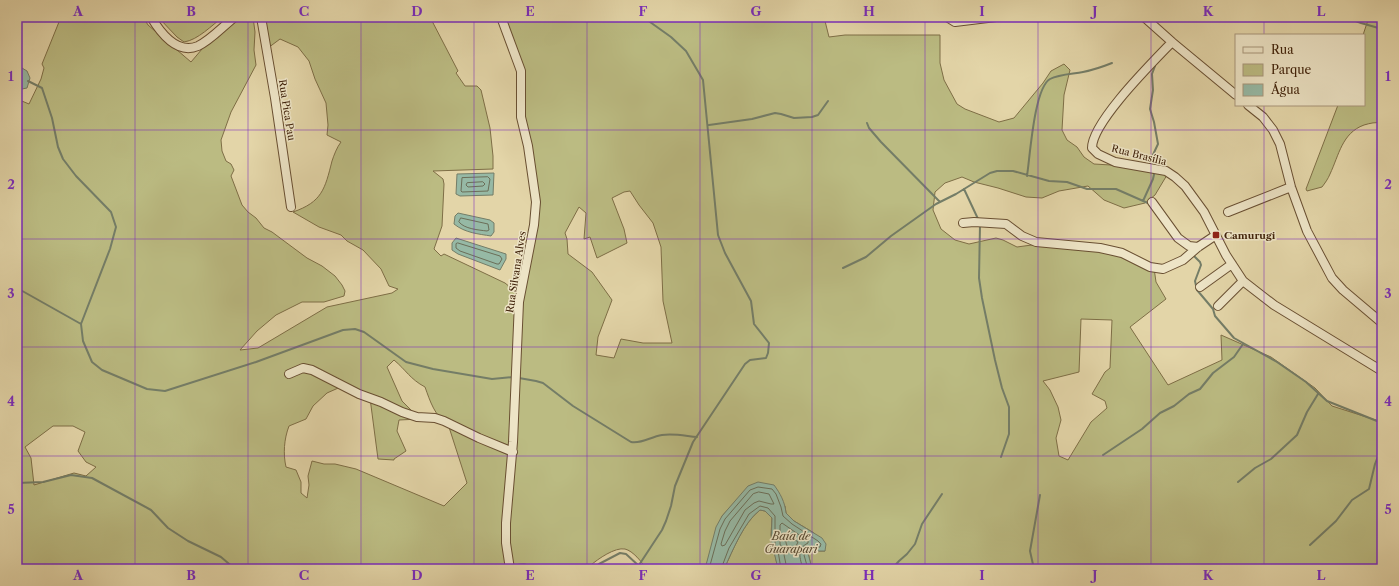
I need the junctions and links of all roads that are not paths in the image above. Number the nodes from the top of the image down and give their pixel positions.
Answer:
1 (151, 17) edge
2 (235, 17) edge
3 (261, 17) edge
4 (501, 17) edge
5 (947, 17) edge
6 (996, 17) edge
7 (1144, 17) edge
8 (1172, 42) junction
9 (1235, 94) edge
10 (1249, 106) edge
11 (1291, 187) junction
12 (1152, 202) dead end
13 (291, 207) dead end
14 (1228, 212) dead end
15 (963, 223) dead end
16 (1216, 235) junction
17 (1198, 247) junction
18 (1232, 264) junction
19 (1243, 281) junction
20 (1200, 287) dead end
21 (1218, 306) dead end
22 (1382, 323) edge
23 (1382, 371) edge
24 (289, 374) dead end
25 (513, 452) junction
26 (510, 569) edge

1 - 2 street
3 - 13 street, Rua Pica Pau
4 - 25 street, Rua Silvana Alves
5 - 6 street
7 - 8 street
8 - 9 street
8 - 16 street, Rua Brasília
10 - 11 street
11 - 14 street
11 - 22 street
12 - 17 street
15 - 17 street
16 - 17 street
16 - 18 street, Rua Brasília
18 - 19 street, Rua Brasília
18 - 20 street
19 - 21 street
19 - 23 street, Rua Brasília
24 - 25 street
25 - 26 street, Rua Silvana Alves

